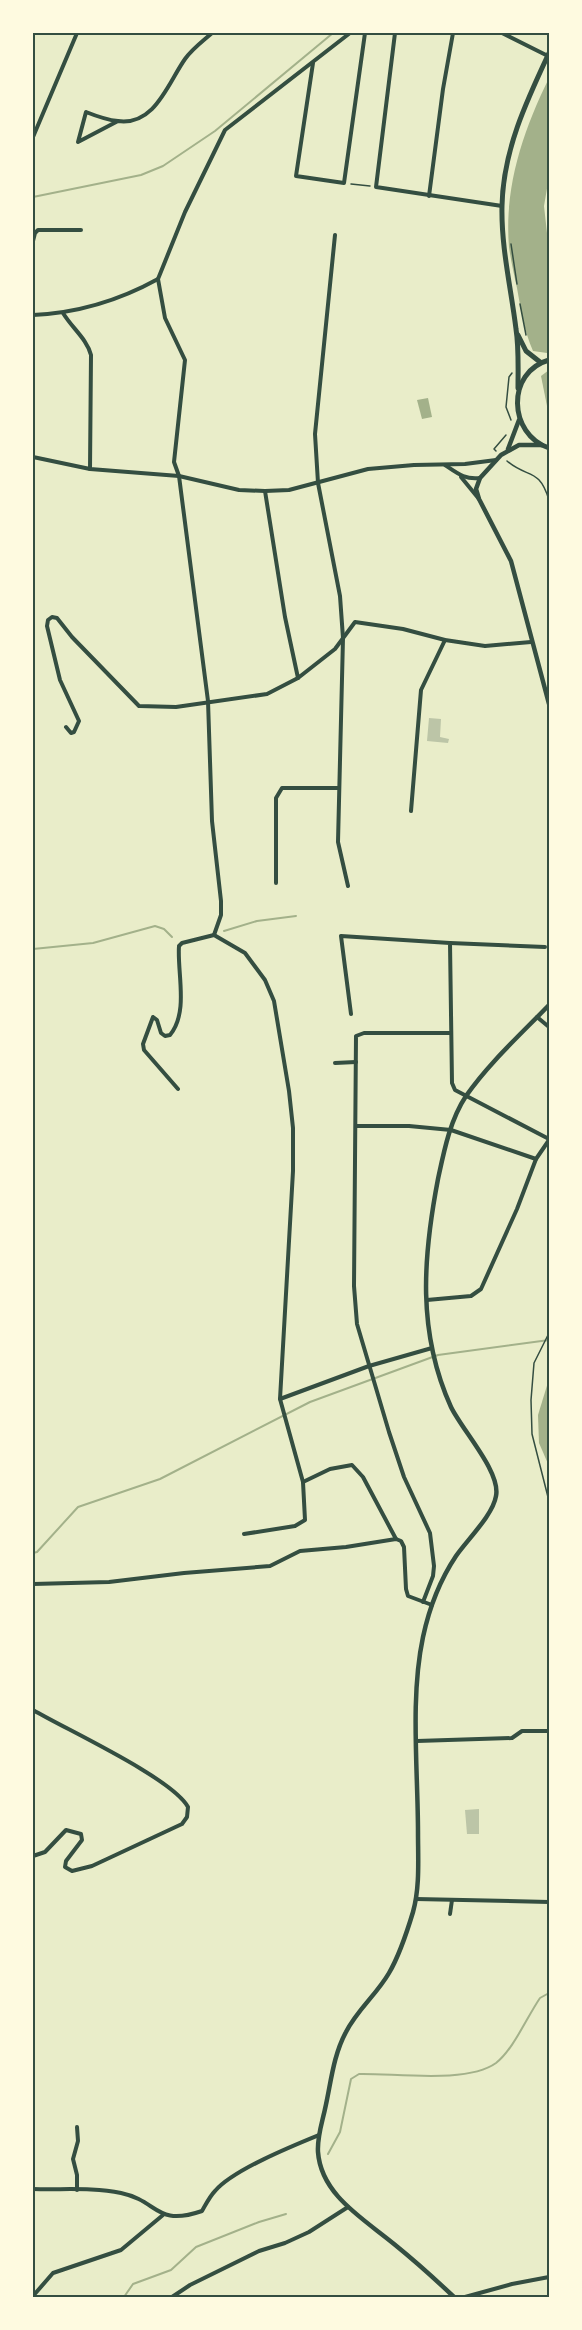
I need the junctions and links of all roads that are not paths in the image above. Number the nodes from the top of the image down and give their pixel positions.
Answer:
1 (77, 33) edge
2 (212, 33) edge
3 (350, 33) edge
4 (365, 33) edge
5 (395, 33) edge
6 (453, 33) edge
7 (502, 33) edge
8 (548, 55) edge
9 (313, 62) junction
10 (118, 122) junction
11 (33, 137) edge
12 (429, 196) junction
13 (502, 206) junction
14 (81, 230) dead end
15 (335, 235) dead end
16 (33, 241) edge
17 (158, 279) junction
18 (63, 314) junction
19 (33, 315) edge
20 (517, 331) junction
21 (549, 360) edge
22 (540, 362) junction
23 (518, 388) junction
24 (519, 420) junction
25 (546, 446) edge
26 (508, 449) junction
27 (33, 457) edge
28 (497, 460) junction
29 (445, 465) junction
30 (90, 469) junction
31 (179, 476) junction
32 (460, 476) junction
33 (480, 478) junction
34 (318, 483) junction
35 (265, 491) junction
36 (479, 499) junction
37 (343, 638) junction
38 (445, 640) junction
39 (531, 642) junction
40 (298, 678) junction
41 (208, 701) junction
42 (549, 704) edge
43 (66, 727) dead end
44 (339, 788) junction
45 (411, 811) dead end
46 (276, 883) dead end
47 (348, 886) dead end
48 (214, 935) junction
49 (450, 943) junction
50 (545, 947) dead end
51 (549, 1005) edge
52 (351, 1014) dead end
53 (537, 1017) junction
54 (549, 1027) edge
55 (451, 1033) junction
56 (356, 1062) junction
57 (335, 1063) dead end
58 (178, 1089) dead end
59 (466, 1097) junction
60 (356, 1126) junction
61 (451, 1130) junction
62 (549, 1139) edge
63 (536, 1160) junction
64 (427, 1300) junction
65 (432, 1351) junction
66 (369, 1366) junction
67 (279, 1399) junction
68 (303, 1482) junction
69 (244, 1534) dead end
70 (396, 1539) junction
71 (33, 1584) edge
72 (423, 1602) junction
73 (432, 1605) junction
74 (33, 1710) edge
75 (549, 1731) edge
76 (417, 1741) junction
77 (33, 1856) edge
78 (416, 1899) junction
79 (452, 1900) junction
80 (549, 1902) edge
81 (450, 1914) dead end
82 (77, 2127) dead end
83 (319, 2135) junction
84 (33, 2189) edge
85 (76, 2190) junction
86 (348, 2206) junction
87 (163, 2215) junction
88 (549, 2277) edge
89 (33, 2296) edge
90 (172, 2297) edge
91 (454, 2297) edge
92 (465, 2297) edge

1 - 11 street
2 - 10 street
3 - 9 street
4 - 9 street
5 - 12 street
6 - 12 street
7 - 8 street
8 - 13 main road
9 - 17 street
10 - 10 street
12 - 13 street
13 - 20 main road
14 - 16 street
15 - 34 street
17 - 18 street
17 - 31 street
18 - 19 street
18 - 30 street
20 - 22 main road
20 - 23 main road
21 - 22 main road
22 - 23 main road
23 - 24 main road
24 - 25 main road
24 - 26 main road
25 - 26 main road
26 - 28 main road
27 - 30 street
28 - 29 street
28 - 33 main road
29 - 32 street
29 - 34 street
30 - 31 street
31 - 35 street
31 - 41 street
32 - 33 street
32 - 36 street
33 - 36 main road
34 - 35 street
34 - 37 street
35 - 40 street
36 - 39 main road
37 - 38 street
37 - 40 street
37 - 44 street
38 - 39 street
38 - 45 street
39 - 42 main road
40 - 41 street
41 - 43 street
41 - 48 street
44 - 46 street
44 - 47 street
48 - 58 street
48 - 67 street
49 - 50 street
49 - 52 street
49 - 55 street
51 - 53 main road
53 - 54 street
53 - 59 main road
55 - 56 street
55 - 59 street
56 - 57 street
56 - 60 street
59 - 61 main road
59 - 62 street
60 - 61 street
60 - 66 street
61 - 63 street
61 - 64 main road
62 - 63 street
63 - 64 street
64 - 65 main road
65 - 66 street
65 - 73 main road
66 - 67 street
66 - 72 street
67 - 68 street
68 - 69 street
68 - 70 street
70 - 71 street
70 - 72 street
72 - 73 street
73 - 76 main road
74 - 77 street
75 - 76 street
76 - 78 main road
78 - 79 street
78 - 83 main road
79 - 80 street
79 - 81 street
82 - 85 street
83 - 86 main road
83 - 87 street
84 - 85 street
85 - 87 street
86 - 90 street
86 - 91 main road
87 - 89 street
88 - 92 street

